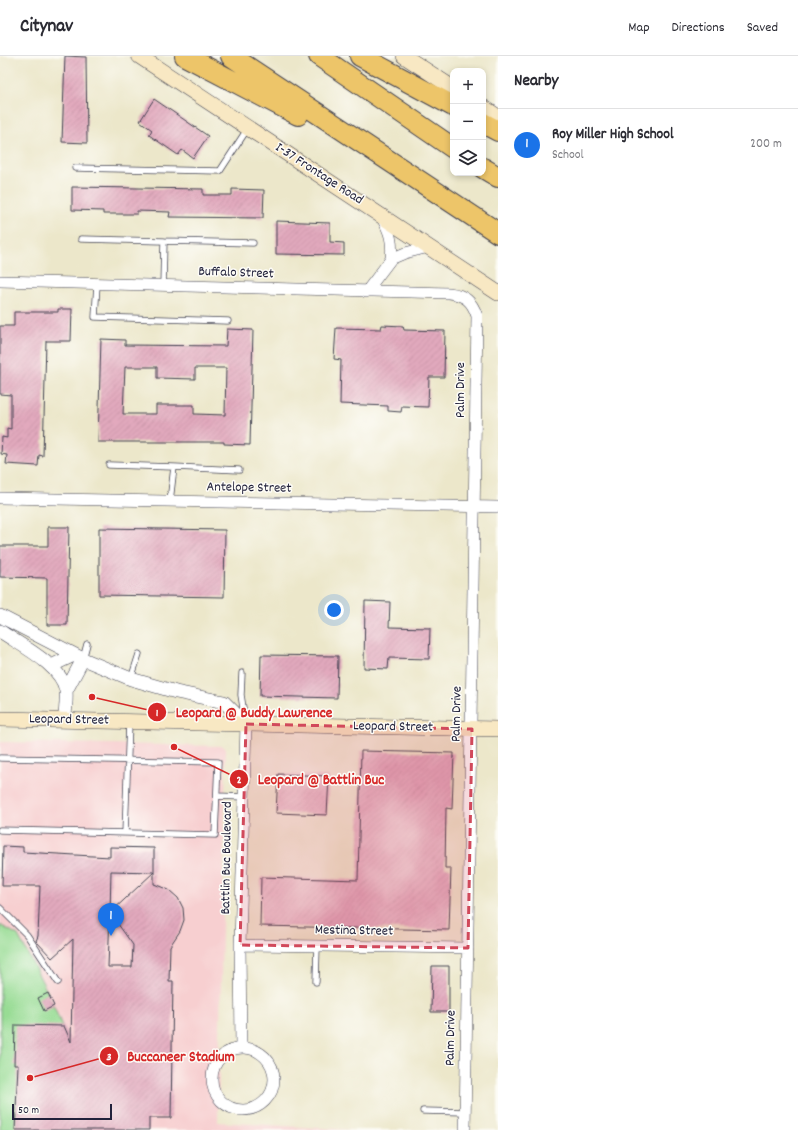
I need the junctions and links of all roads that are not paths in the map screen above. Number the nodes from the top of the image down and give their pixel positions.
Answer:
1 (139, 56) edge
2 (185, 56) edge
3 (231, 56) edge
4 (319, 56) edge
5 (360, 56) edge
6 (404, 56) edge
7 (450, 86) edge
8 (450, 104) edge
9 (486, 110) edge
10 (498, 117) edge
11 (486, 125) edge
12 (248, 128) junction
13 (498, 131) edge
14 (450, 146) edge
15 (75, 168) dead end
16 (486, 170) edge
17 (498, 178) edge
18 (453, 204) junction
19 (380, 214) junction
20 (498, 233) edge
21 (81, 239) dead end
22 (164, 241) junction
23 (253, 242) dead end
24 (429, 247) junction
25 (391, 258) junction
26 (0, 282) edge
27 (97, 284) junction
28 (163, 286) junction
29 (366, 292) junction
30 (498, 293) edge
31 (469, 300) joint
32 (228, 321) dead end
33 (109, 465) dead end
34 (174, 467) junction
35 (239, 470) dead end
36 (0, 498) edge
37 (170, 501) junction
38 (475, 506) junction
39 (498, 507) edge
40 (0, 616) edge
41 (0, 631) edge
42 (87, 644) dead end
43 (139, 654) dead end
44 (79, 657) junction
45 (51, 666) junction
46 (242, 673) dead end
47 (131, 679) junction
48 (66, 691) junction
49 (0, 718) edge
50 (65, 719) junction
51 (129, 721) junction
52 (246, 724) junction
53 (472, 728) junction
54 (498, 729) edge
55 (0, 758) edge
56 (127, 760) junction
57 (217, 796) junction
58 (244, 797) junction
59 (0, 830) edge
60 (125, 833) junction
61 (0, 908) edge
62 (240, 945) junction
63 (317, 946) junction
64 (468, 948) junction
65 (58, 982) dead end
66 (316, 982) dead end
67 (241, 1048) junction
68 (423, 1111) dead end
69 (466, 1112) junction
70 (465, 1130) edge

1 - 12 main road, I-37 Frontage Road
2 - 18 highway
3 - 18 highway
4 - 14 highway
5 - 8 highway
6 - 7 main road
9 - 10 main road
11 - 13 highway
12 - 15 lane
12 - 19 main road, I-37 Frontage Road
16 - 17 highway
18 - 20 highway
19 - 24 main road, I-37 Frontage Road
19 - 25 street
21 - 22 lane
22 - 23 lane
22 - 28 lane
24 - 25 street
24 - 30 main road, I-37 Frontage Road
25 - 29 street
26 - 27 street, Buffalo Street
27 - 28 street, Buffalo Street
27 - 32 lane
28 - 29 street, Buffalo Street
29 - 31 street, Buffalo Street
31 - 38 street, Palm Drive
33 - 34 lane
34 - 35 lane
34 - 37 lane
36 - 37 street, Antelope Street
37 - 38 street, Antelope Street
38 - 39 street, Antelope Street
38 - 53 street, Palm Drive
40 - 44 street
41 - 45 street
42 - 44 lane
43 - 47 lane
44 - 45 street
44 - 47 street
44 - 48 street
45 - 48 street
46 - 52 lane
47 - 52 street
48 - 50 street
49 - 50 main road, Leopard Street
50 - 51 main road, Leopard Street
51 - 52 main road, Leopard Street
51 - 56 lane
52 - 53 main road, Leopard Street
52 - 58 street, Battlin Buc Boulevard
53 - 54 main road, Leopard Street
53 - 64 street, Palm Drive
55 - 56 lane
56 - 57 lane
56 - 60 lane
57 - 58 lane
57 - 60 lane
58 - 62 street, Battlin Buc Boulevard
59 - 60 lane
61 - 65 lane
62 - 63 street, Mestina Street
62 - 67 street, Battlin Buc Boulevard
63 - 64 street, Mestina Street
63 - 66 lane
64 - 69 street, Palm Drive
67 - 67 street
68 - 69 lane
69 - 70 street, Palm Drive

